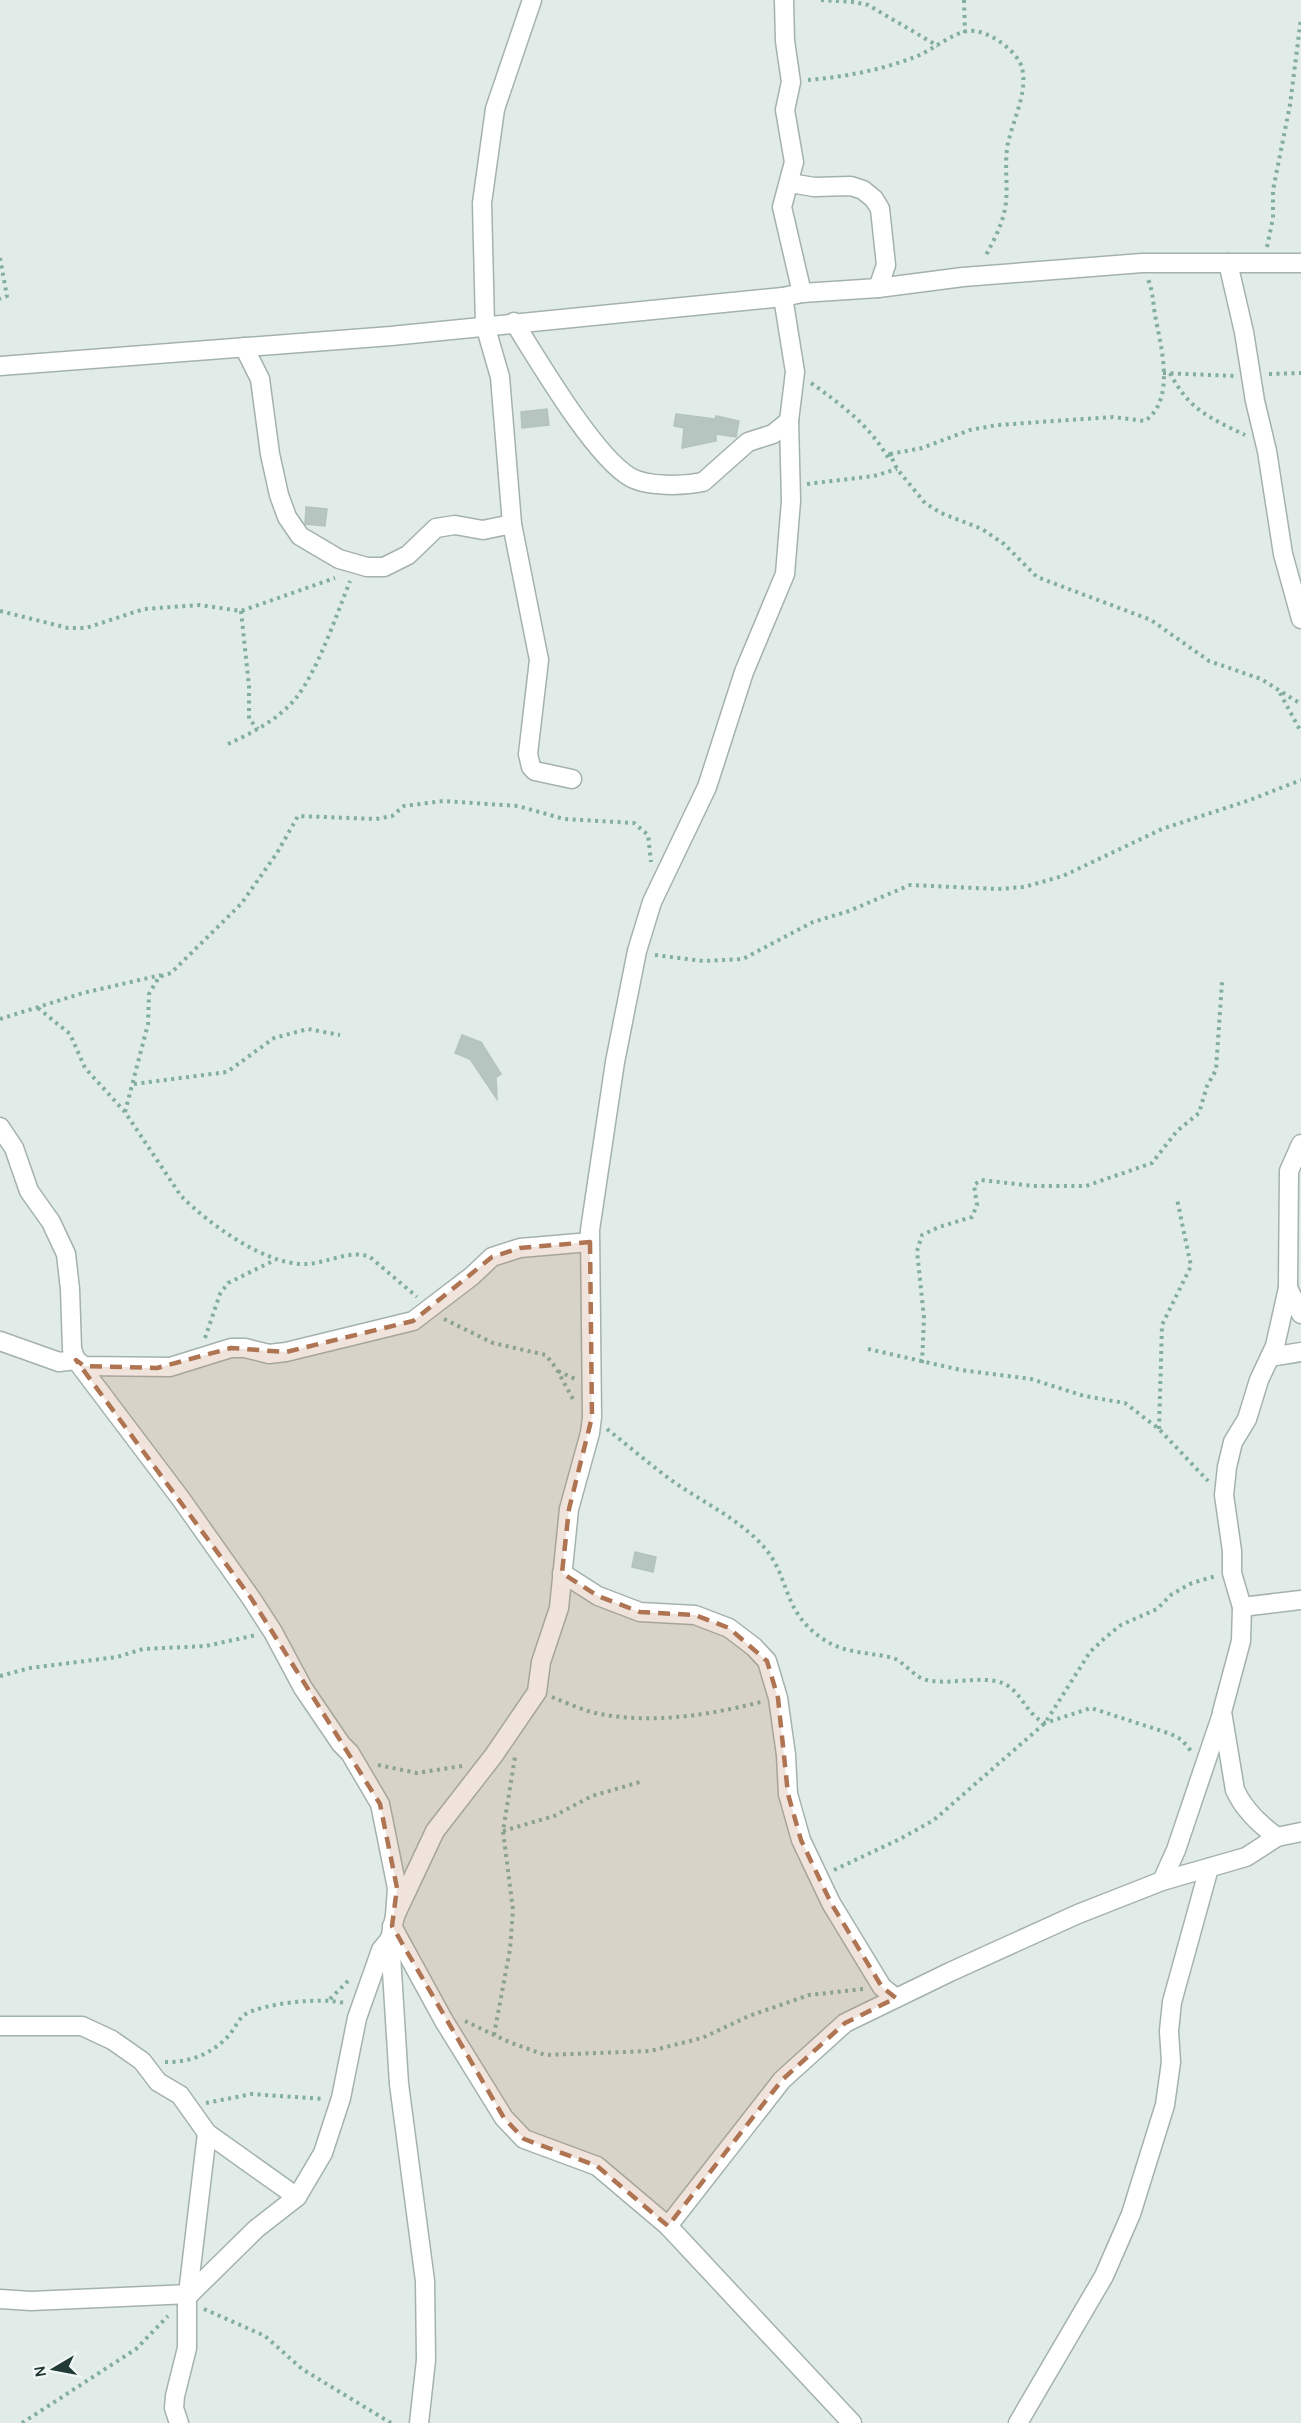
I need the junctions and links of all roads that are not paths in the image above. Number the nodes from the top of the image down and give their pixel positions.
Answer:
1 (532, 0) edge
2 (784, 0) edge
3 (790, 183) junction
4 (1228, 263) junction
5 (1301, 263) edge
6 (878, 288) junction
7 (802, 293) junction
8 (783, 297) junction
9 (514, 322) junction
10 (485, 326) junction
11 (244, 347) junction
12 (0, 366) edge
13 (789, 421) junction
14 (512, 524) junction
15 (1301, 619) edge
16 (572, 779) dead end
17 (0, 1127) edge
18 (1301, 1144) edge
19 (590, 1242) junction
20 (1288, 1288) junction
21 (1301, 1314) edge
22 (0, 1341) edge
23 (1301, 1352) edge
24 (1270, 1357) junction
25 (76, 1360) junction
26 (562, 1572) junction
27 (1301, 1599) edge
28 (1242, 1607) junction
29 (1222, 1712) junction
30 (1301, 1832) edge
31 (1277, 1837) junction
32 (1209, 1868) junction
33 (1162, 1881) junction
34 (392, 1927) junction
35 (896, 1998) junction
36 (0, 2026) edge
37 (207, 2133) junction
38 (297, 2197) junction
39 (668, 2226) junction
40 (188, 2298) junction
41 (0, 2299) edge
42 (179, 2423) edge
43 (419, 2423) edge
44 (852, 2423) edge
45 (1018, 2423) edge

1 - 10 street
2 - 3 street
3 - 6 street
3 - 7 street
4 - 5 street
4 - 6 street
4 - 15 street
6 - 7 street
7 - 8 street
8 - 9 street
8 - 13 street
9 - 10 street
9 - 13 street
10 - 11 street
10 - 14 street
11 - 12 street
11 - 14 street
13 - 19 street
14 - 16 street
17 - 25 street
18 - 20 street
19 - 25 street
19 - 26 street
20 - 21 street
20 - 24 street
22 - 25 street
23 - 24 street
24 - 28 street
25 - 34 street
26 - 34 street
26 - 35 street
27 - 28 street
28 - 29 street
29 - 31 street
29 - 33 street
30 - 31 street
31 - 32 street
32 - 33 street
32 - 45 street
33 - 35 street
34 - 38 street
34 - 39 street
34 - 43 street
35 - 39 street
36 - 37 street
37 - 38 street
37 - 40 street
38 - 40 street
39 - 44 street
40 - 41 street
40 - 42 street

